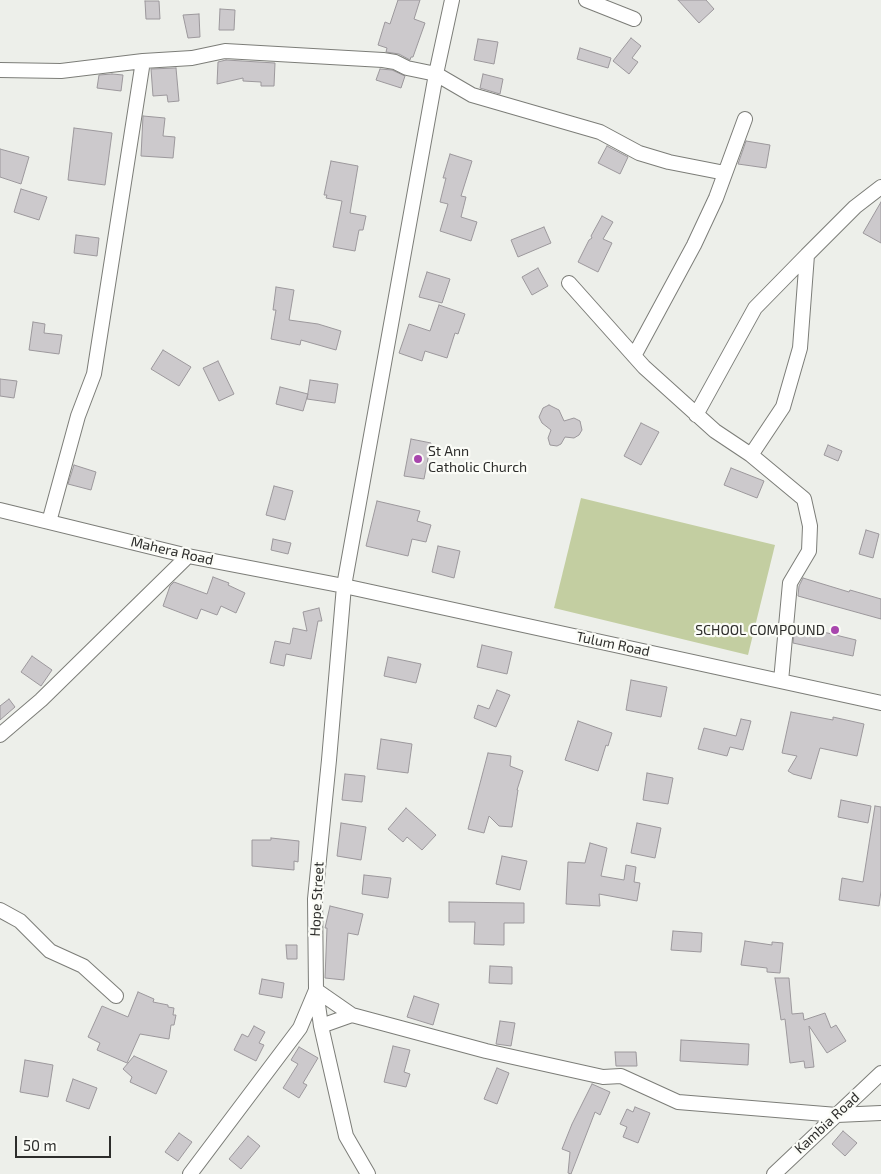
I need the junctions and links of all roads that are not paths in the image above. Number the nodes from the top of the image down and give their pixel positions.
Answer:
1 (452, 0) edge
2 (586, 0) edge
3 (634, 19) dead end
4 (143, 61) junction
5 (0, 70) edge
6 (436, 74) junction
7 (745, 119) dead end
8 (725, 173) junction
9 (881, 187) edge
10 (807, 254) junction
11 (569, 282) dead end
12 (634, 356) junction
13 (696, 415) junction
14 (751, 455) junction
15 (0, 510) edge
16 (49, 522) junction
17 (188, 556) junction
18 (344, 586) junction
19 (781, 681) junction
20 (881, 703) edge
21 (0, 736) edge
22 (0, 910) edge
23 (316, 990) junction
24 (116, 996) dead end
25 (352, 1015) junction
26 (320, 1026) junction
27 (881, 1073) edge
28 (881, 1113) edge
29 (836, 1115) junction
30 (190, 1174) edge
31 (368, 1174) edge
32 (774, 1174) edge

1 - 6 street, Hope Street
2 - 3 street
4 - 5 street
4 - 6 street
4 - 16 street
6 - 8 street
6 - 18 street, Hope Street
7 - 8 street
8 - 12 street
9 - 10 street
10 - 13 street
10 - 14 street
11 - 12 street
12 - 13 street
13 - 14 street
14 - 19 street
15 - 16 street, Mahera Road
16 - 17 street, Mahera Road
17 - 18 street, Mahera Road
17 - 21 street
18 - 19 street, Tulum Road
18 - 23 street, Hope Street
19 - 20 street, Tulum Road
22 - 24 street
23 - 25 street
23 - 26 street
23 - 30 street, Hope Street
25 - 26 street
25 - 29 street
26 - 31 street
27 - 29 street, Kambia Road
28 - 29 street
29 - 32 street, Kambia Road

